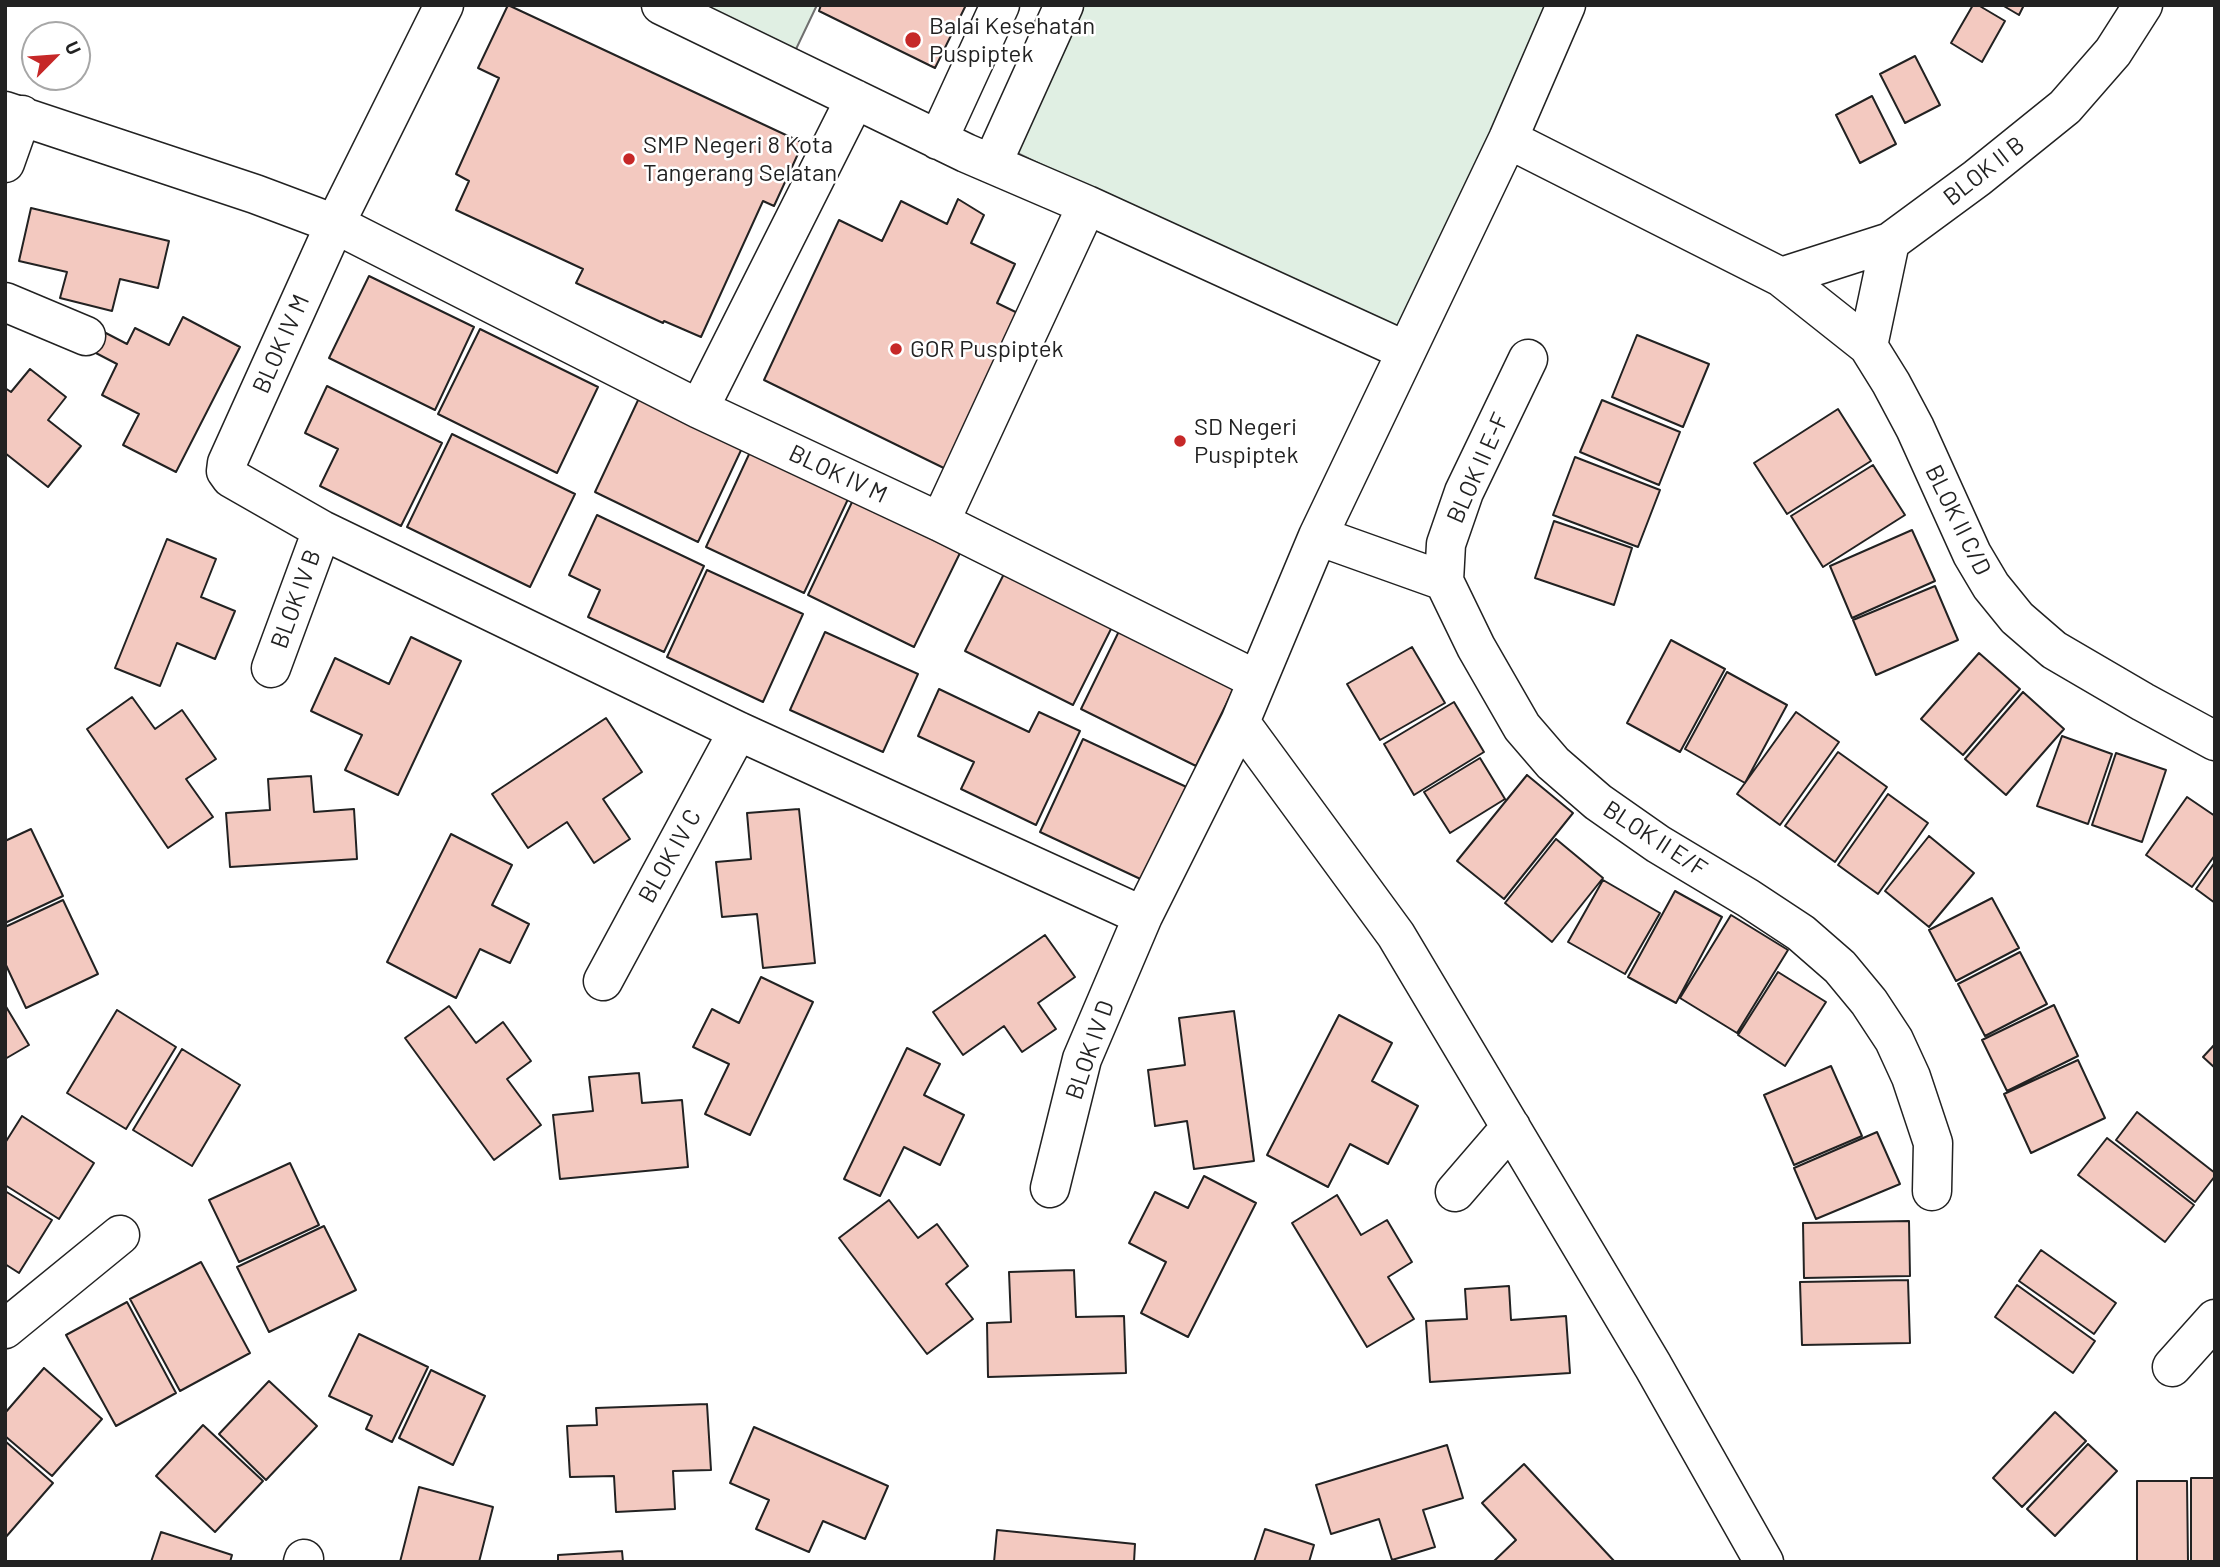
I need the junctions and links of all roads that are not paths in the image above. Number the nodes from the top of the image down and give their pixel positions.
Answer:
1 (444, 5) edge
2 (661, 5) edge
3 (1000, 5) edge
4 (1064, 5) edge
5 (1566, 5) edge
6 (2143, 5) edge
7 (855, 99) junction
8 (14, 113) edge
9 (1508, 139) junction
10 (938, 140) junction
11 (5, 163) edge
12 (992, 164) junction
13 (1087, 205) junction
14 (335, 224) junction
15 (1890, 242) junction
16 (1781, 277) junction
17 (5, 302) edge
18 (86, 336) dead end
19 (1868, 346) junction
20 (1406, 351) junction
21 (1528, 359) dead end
22 (699, 409) junction
23 (940, 522) junction
24 (322, 530) junction
25 (1318, 536) junction
26 (1444, 581) junction
27 (271, 668) dead end
28 (1257, 680) junction
29 (1240, 722) junction
30 (738, 731) junction
31 (2215, 741) edge
32 (1143, 916) junction
33 (603, 981) dead end
34 (1511, 1127) junction
35 (1050, 1188) dead end
36 (1932, 1191) dead end
37 (1455, 1192) dead end
38 (120, 1235) dead end
39 (2215, 1319) edge
40 (5, 1329) edge
41 (2172, 1367) dead end
42 (1764, 1562) edge

1 - 14 street
2 - 7 street
3 - 10 street
4 - 12 street
5 - 9 street, BLOK IV D
6 - 15 street, BLOK II B
7 - 10 street
7 - 22 street
8 - 11 street
8 - 14 street
9 - 16 street, BLOK II C/D
9 - 20 street, BLOK IV D
10 - 12 street
12 - 13 street
13 - 20 street
13 - 23 street
14 - 22 street, BLOK IV M
14 - 24 street, BLOK IV M
15 - 16 street, BLOK II B
15 - 19 street
16 - 19 street, BLOK II C/D
17 - 18 street
19 - 31 street, BLOK II C/D
20 - 25 street, BLOK IV D
21 - 26 street, BLOK II E-F
22 - 23 street, BLOK IV M
23 - 28 street, BLOK IV M
24 - 27 street, BLOK IV B
24 - 30 street, BLOK IV M
25 - 26 street
25 - 28 street, BLOK IV D
26 - 36 street, BLOK II E/F
28 - 29 street, BLOK IV D
29 - 32 street, BLOK IV D
29 - 34 street
30 - 32 street, BLOK IV M
30 - 33 street, BLOK IV C
32 - 35 street, BLOK IV D
34 - 37 street
34 - 42 street
38 - 40 street
39 - 41 street

